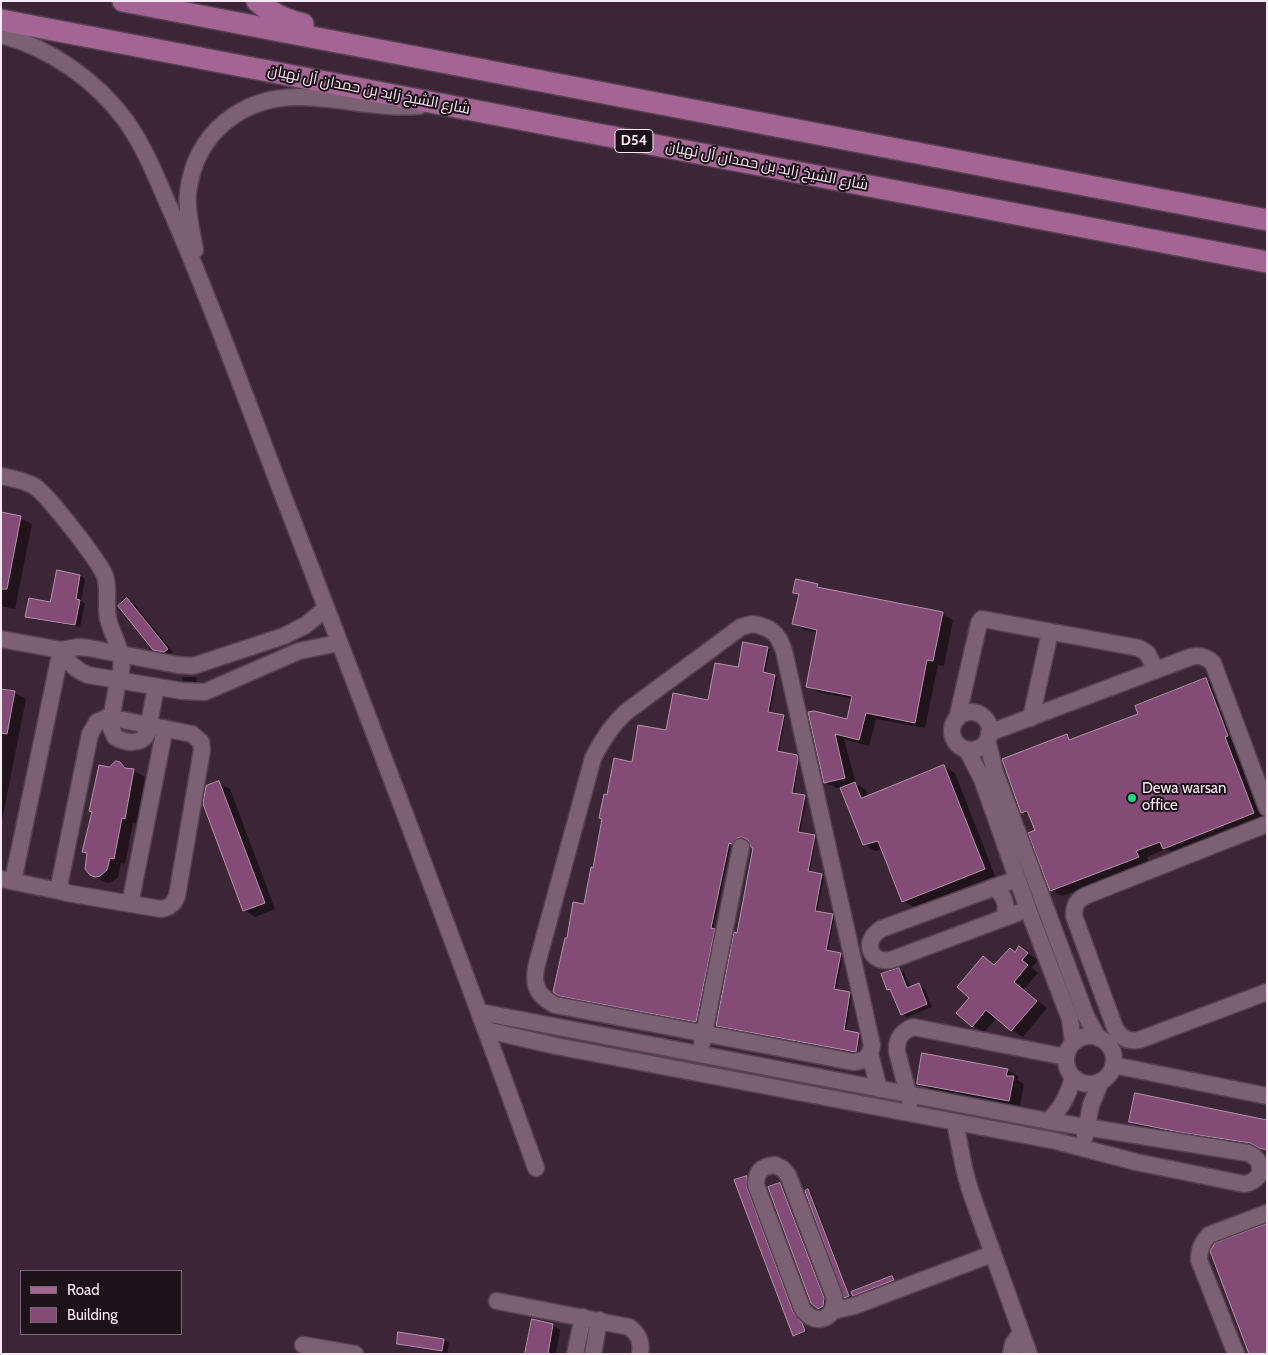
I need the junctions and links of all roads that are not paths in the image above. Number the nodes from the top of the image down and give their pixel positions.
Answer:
1 (123, 1) edge
2 (257, 1) edge
3 (1, 20) edge
4 (1, 35) edge
5 (358, 46) junction
6 (441, 104) junction
7 (1267, 220) edge
8 (1267, 262) edge
9 (200, 276) junction
10 (1, 476) edge
11 (326, 608) junction
12 (1050, 632) junction
13 (1, 639) edge
14 (339, 643) junction
15 (61, 650) junction
16 (120, 654) junction
17 (235, 654) junction
18 (981, 656) dead end
19 (1156, 670) junction
20 (244, 676) junction
21 (118, 680) junction
22 (156, 687) junction
23 (964, 716) junction
24 (111, 718) junction
25 (1031, 718) junction
26 (149, 725) junction
27 (165, 728) junction
28 (988, 737) junction
29 (966, 750) junction
30 (1267, 808) edge
31 (1267, 824) edge
32 (740, 847) dead end
33 (1018, 878) junction
34 (7, 880) edge
35 (994, 887) junction
36 (64, 892) junction
37 (130, 904) junction
38 (1028, 909) junction
39 (1004, 918) junction
40 (1096, 974) junction
41 (1074, 982) junction
42 (1267, 992) edge
43 (480, 1012) junction
44 (560, 1028) junction
45 (486, 1030) junction
46 (704, 1034) junction
47 (1098, 1038) junction
48 (556, 1046) junction
49 (1069, 1050) junction
50 (700, 1054) junction
51 (870, 1054) junction
52 (1113, 1065) junction
53 (696, 1072) junction
54 (1073, 1078) junction
55 (1101, 1082) junction
56 (879, 1089) junction
57 (907, 1093) junction
58 (1267, 1096) edge
59 (913, 1115) junction
60 (1048, 1121) junction
61 (955, 1122) junction
62 (1087, 1127) junction
63 (1084, 1148) junction
64 (536, 1168) dead end
65 (1267, 1213) edge
66 (992, 1254) junction
67 (496, 1300) dead end
68 (833, 1311) junction
69 (591, 1318) junction
70 (1021, 1333) junction
71 (303, 1345) dead end
72 (355, 1354) edge
73 (575, 1354) edge
74 (593, 1354) edge
75 (640, 1354) edge
76 (1012, 1354) edge
77 (1029, 1354) edge
78 (1236, 1354) edge

1 - 5 main road
2 - 5 main road
3 - 6 main road, شارع الشيخ زايد بن حمدان آل نهيان / D54
4 - 9 street
5 - 7 main road
6 - 8 main road, شارع الشيخ زايد بن حمدان آل نهيان / D54
6 - 9 street
9 - 11 street
10 - 16 street
11 - 14 street
11 - 17 street
12 - 19 street
12 - 23 street
12 - 25 street
13 - 15 street
14 - 20 street
14 - 43 street
15 - 16 street
15 - 21 street
15 - 34 street
16 - 17 street
16 - 21 street
17 - 20 street
18 - 23 street
19 - 25 street
19 - 30 street
20 - 22 street
21 - 22 street
21 - 24 street
22 - 26 street
23 - 28 street
23 - 29 street
24 - 26 street
24 - 36 street
25 - 28 street
26 - 27 street
27 - 37 street
27 - 37 street
28 - 29 street
28 - 41 street
29 - 33 street
31 - 40 street
32 - 46 street
33 - 35 street
33 - 38 street
34 - 36 street
35 - 39 street
35 - 39 street
36 - 37 street
38 - 39 street
38 - 49 street
40 - 41 street
40 - 42 street
41 - 47 street
43 - 44 street
43 - 45 street
44 - 48 street
44 - 50 street
45 - 48 street
45 - 64 street
46 - 50 street
46 - 51 street
46 - 51 street
47 - 49 street
47 - 52 street
48 - 53 street
49 - 54 street
49 - 57 street
50 - 53 street
50 - 56 street
51 - 56 street
52 - 55 street
52 - 58 street
53 - 59 street
54 - 55 street
54 - 60 street
55 - 62 street
56 - 57 street
57 - 59 street
57 - 60 street
59 - 61 street
60 - 62 street
61 - 63 street
61 - 66 street
62 - 63 street
62 - 63 street
65 - 78 street
66 - 68 street
66 - 70 street
67 - 69 street
68 - 68 street
69 - 73 street
69 - 74 street
69 - 75 street
70 - 76 street
70 - 77 street
71 - 72 street

